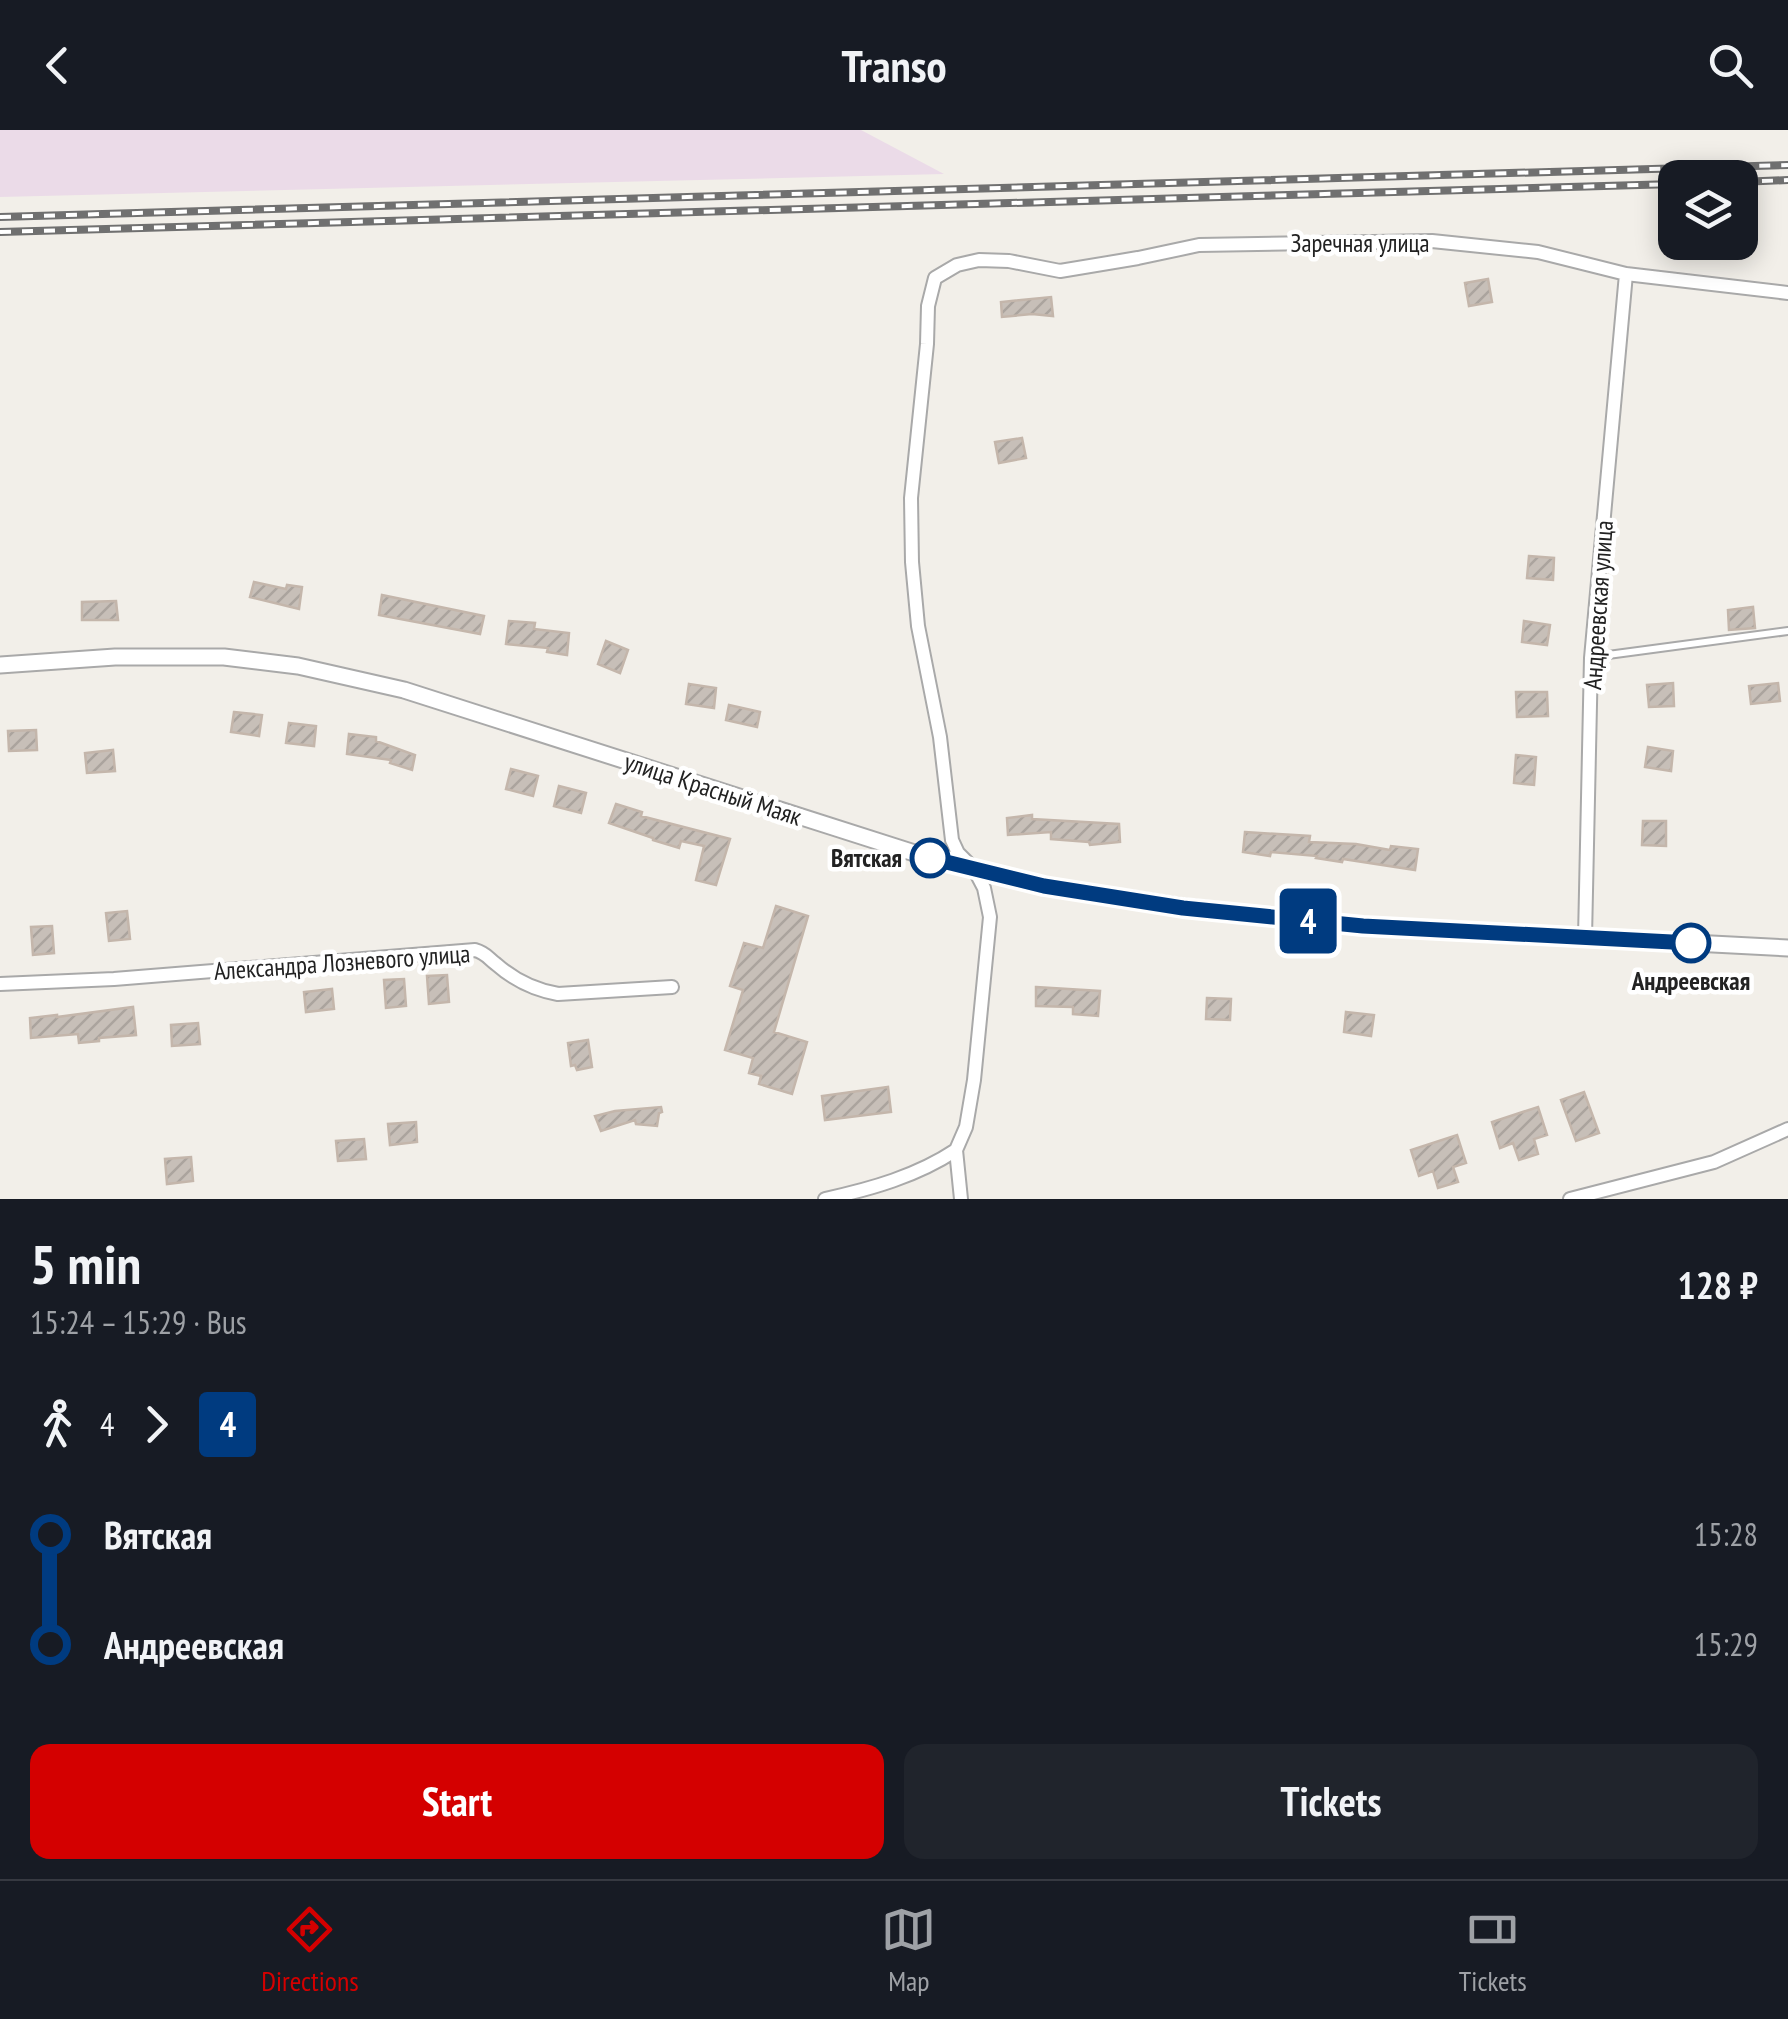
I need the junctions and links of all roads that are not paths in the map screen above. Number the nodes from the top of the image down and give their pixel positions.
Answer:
1 (1626, 274) junction
2 (1788, 293) edge
3 (1788, 631) edge
4 (1591, 658) junction
5 (0, 664) edge
6 (974, 869) junction
7 (1585, 938) junction
8 (1788, 948) edge
9 (0, 984) edge
10 (672, 987) dead end
11 (1788, 1129) edge
12 (956, 1150) junction
13 (825, 1199) edge
14 (961, 1199) edge
15 (1570, 1199) edge

1 - 2 street, Заречная улица
1 - 4 street, Андреевская улица
1 - 6 street, Заречная улица
3 - 4 lane
4 - 7 street, Андреевская улица
5 - 6 street, улица Красный Маяк
6 - 7 street, улица Красный Маяк
6 - 12 street
7 - 8 street, улица Красный Маяк
9 - 10 street, Александра Лозневого улица
11 - 15 street
12 - 13 street
12 - 14 street

